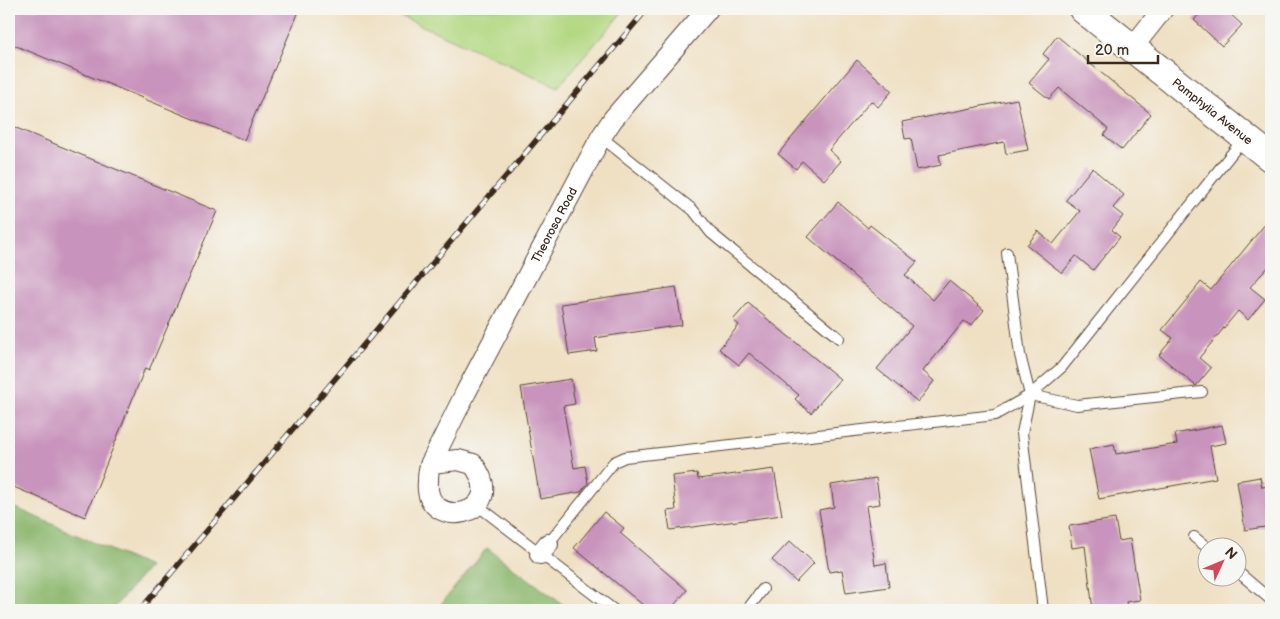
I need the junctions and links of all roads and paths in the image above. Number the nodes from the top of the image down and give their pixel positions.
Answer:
1 (708, 9) edge
2 (1083, 9) edge
3 (1163, 9) edge
4 (1132, 48) junction
5 (601, 137) junction
6 (1245, 137) junction
7 (1271, 158) edge
8 (1007, 253) dead end
9 (839, 338) dead end
10 (1202, 392) dead end
11 (1030, 396) junction
12 (431, 464) junction
13 (477, 505) junction
14 (1194, 537) dead end
15 (1198, 540) edge
16 (544, 549) junction
17 (1248, 580) edge
18 (763, 589) dead end
19 (1271, 600) edge
20 (614, 610) edge
21 (746, 610) edge
22 (1043, 610) edge

1 - 5 street, Theorosa Road
2 - 4 street, Pamphylia Avenue
3 - 4 street
4 - 6 street, Pamphylia Avenue
5 - 9 lane
5 - 12 street, Theorosa Road
6 - 7 street, Pamphylia Avenue
6 - 11 lane
8 - 11 lane
10 - 11 lane
11 - 16 lane
11 - 22 lane
12 - 13 street
12 - 13 street
13 - 16 lane
14 - 15 lane
16 - 20 lane
17 - 19 lane
18 - 21 lane

